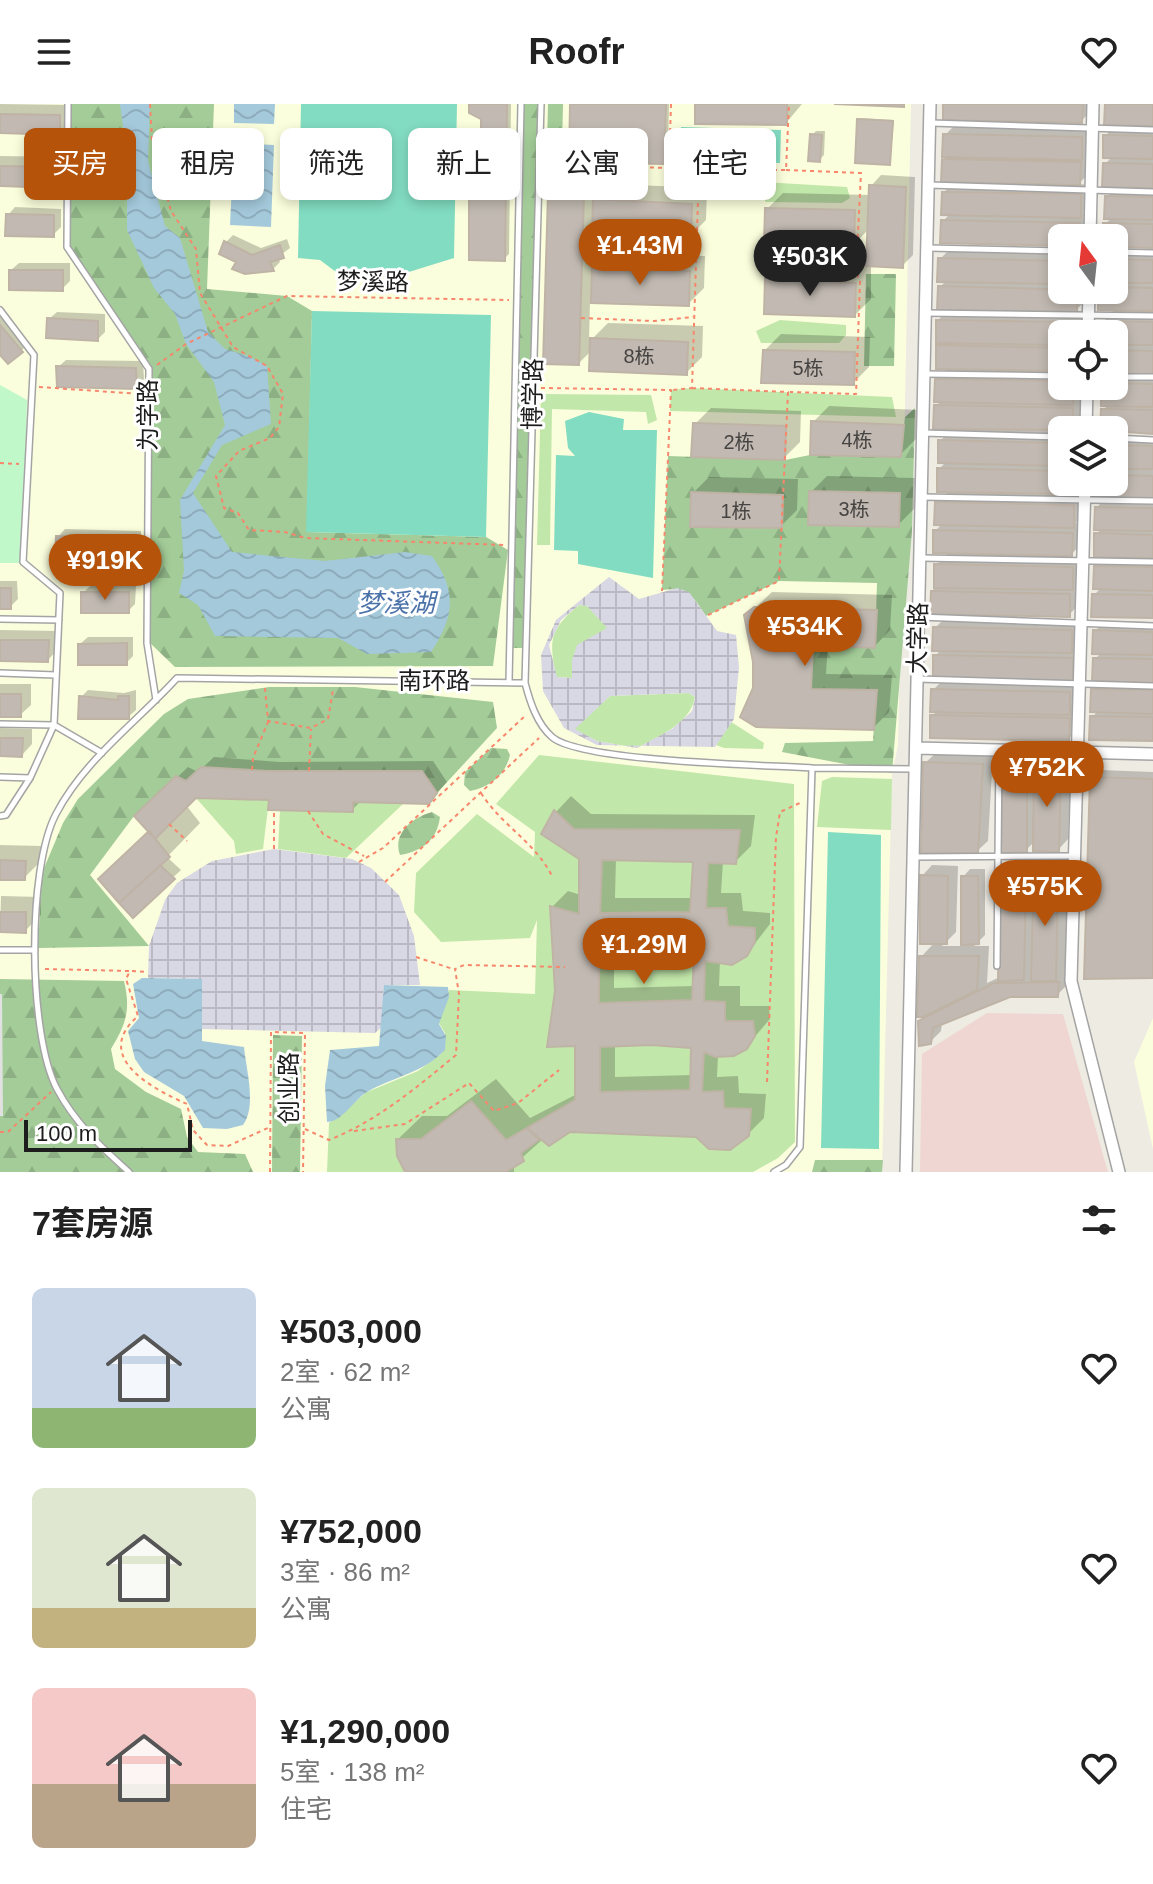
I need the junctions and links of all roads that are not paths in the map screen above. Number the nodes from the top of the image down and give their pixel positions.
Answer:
1 (68, 104) edge
2 (521, 104) edge
3 (541, 104) edge
4 (930, 104) edge
5 (1093, 104) edge
6 (930, 123) junction
7 (1092, 128) junction
8 (1153, 130) edge
9 (928, 185) junction
10 (1091, 190) junction
11 (1153, 192) edge
12 (1090, 224) edge
13 (927, 248) junction
14 (1048, 251) edge
15 (1128, 252) edge
16 (1153, 253) edge
17 (1088, 304) edge
18 (0, 310) edge
19 (925, 313) junction
20 (1088, 315) junction
21 (1153, 316) edge
22 (1088, 320) edge
23 (924, 374) junction
24 (1048, 376) edge
25 (1128, 377) edge
26 (1153, 377) edge
27 (922, 433) junction
28 (1048, 437) edge
29 (1128, 439) edge
30 (1153, 440) edge
31 (1084, 496) edge
32 (921, 497) junction
33 (1084, 500) junction
34 (1153, 501) edge
35 (920, 558) junction
36 (1083, 561) junction
37 (1153, 562) edge
38 (918, 617) junction
39 (0, 619) edge
40 (59, 620) junction
41 (1082, 623) junction
42 (1153, 626) edge
43 (0, 673) edge
44 (56, 675) junction
45 (917, 679) junction
46 (509, 682) junction
47 (525, 683) junction
48 (1081, 684) junction
49 (1153, 686) edge
50 (156, 701) junction
51 (0, 724) edge
52 (54, 725) junction
53 (916, 748) junction
54 (999, 750) junction
55 (102, 753) junction
56 (1080, 753) junction
57 (1153, 754) edge
58 (812, 768) junction
59 (915, 769) junction
60 (0, 777) edge
61 (30, 778) junction
62 (0, 816) edge
63 (1075, 856) junction
64 (913, 857) junction
65 (997, 857) junction
66 (0, 950) edge
67 (35, 950) junction
68 (997, 966) dead end
69 (129, 1172) edge
70 (774, 1172) edge
71 (906, 1172) edge
72 (1119, 1172) edge

1 - 50 lane, 为学路
2 - 46 lane, 博学路
3 - 47 lane, 博学路
4 - 6 street, 大学路
5 - 7 street
6 - 7 lane
6 - 9 street, 大学路
7 - 8 lane
7 - 10 street
9 - 10 lane
9 - 13 street, 大学路
10 - 11 lane
10 - 12 street
13 - 14 lane
13 - 19 street, 大学路
15 - 16 lane
17 - 20 street
18 - 40 lane
19 - 20 lane
19 - 23 street, 大学路
20 - 21 lane
20 - 22 street
23 - 24 lane
23 - 27 street, 大学路
25 - 26 lane
27 - 28 lane
27 - 32 street, 大学路
29 - 30 lane
31 - 33 street
32 - 33 lane
32 - 35 street, 大学路
33 - 34 lane
33 - 36 street
35 - 36 lane
35 - 38 street, 大学路
36 - 37 lane
36 - 41 street
38 - 41 lane
38 - 45 street, 大学路
39 - 40 lane
40 - 44 lane
41 - 42 lane
41 - 48 street
43 - 44 lane
44 - 52 lane
45 - 48 lane
45 - 53 street, 大学路
46 - 47 lane, 南环路
46 - 50 lane, 南环路
47 - 58 lane
48 - 49 lane
48 - 56 street
50 - 55 lane, 南环路
51 - 52 lane
52 - 55 lane
52 - 61 lane
53 - 54 street
53 - 59 street, 大学路
54 - 56 street
54 - 65 lane
55 - 67 lane, 南环路
56 - 57 street
56 - 63 street
58 - 59 lane
58 - 70 lane
59 - 64 street, 大学路
60 - 61 lane
61 - 62 lane
63 - 65 lane
63 - 72 street
64 - 65 lane
64 - 71 street, 大学路
65 - 68 lane
66 - 67 lane
67 - 69 lane, 南环路

